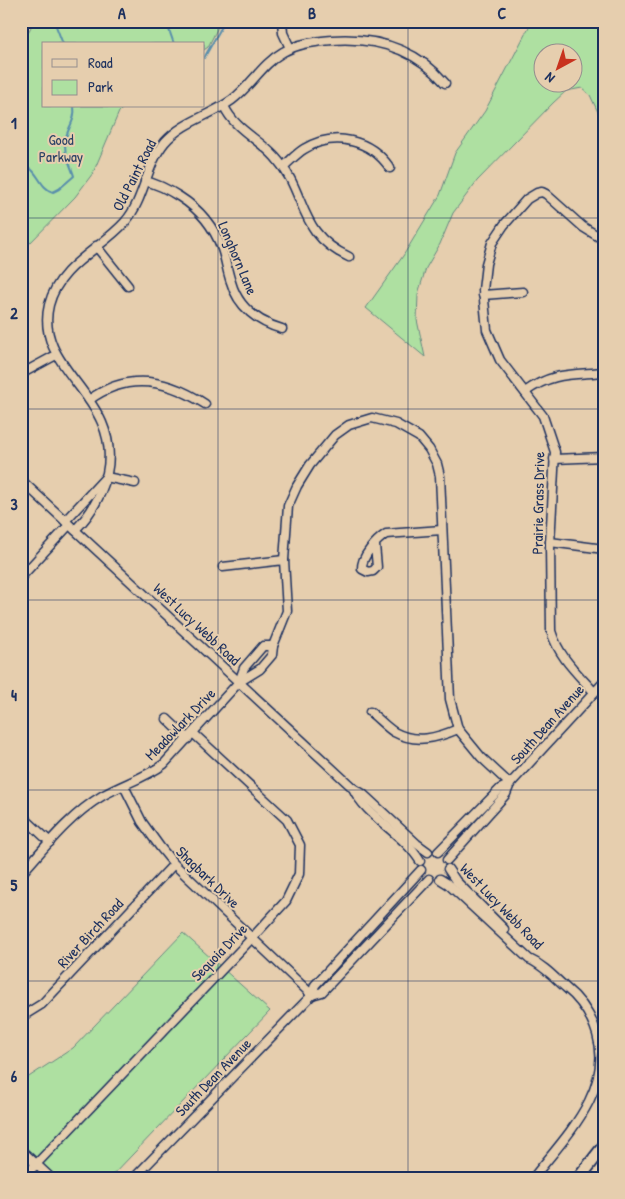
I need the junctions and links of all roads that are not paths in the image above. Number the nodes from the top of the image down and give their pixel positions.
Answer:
1 (282, 21) edge
2 (290, 48) junction
3 (445, 83) dead end
4 (224, 106) junction
5 (283, 167) junction
6 (390, 168) dead end
7 (145, 181) junction
8 (604, 240) edge
9 (96, 246) junction
10 (349, 257) dead end
11 (128, 286) dead end
12 (523, 292) dead end
13 (483, 294) junction
14 (282, 329) dead end
15 (56, 355) junction
16 (604, 372) edge
17 (21, 374) edge
18 (525, 392) junction
19 (89, 400) junction
20 (205, 404) dead end
21 (604, 457) edge
22 (554, 459) junction
23 (106, 477) junction
24 (21, 480) edge
25 (135, 483) dead end
26 (70, 525) junction
27 (442, 530) junction
28 (550, 542) junction
29 (375, 545) dead end
30 (604, 550) edge
31 (284, 560) junction
32 (223, 567) dead end
33 (22, 574) edge
34 (273, 646) junction
35 (239, 682) junction
36 (604, 682) edge
37 (594, 692) junction
38 (370, 712) dead end
39 (167, 719) dead end
40 (458, 729) junction
41 (191, 736) junction
42 (510, 784) junction
43 (124, 786) junction
44 (353, 788) junction
45 (21, 815) edge
46 (50, 842) junction
47 (428, 852) junction
48 (438, 852) junction
49 (447, 860) junction
50 (420, 862) junction
51 (174, 864) junction
52 (448, 869) junction
53 (420, 870) junction
54 (21, 874) edge
55 (429, 879) junction
56 (440, 879) junction
57 (252, 938) junction
58 (537, 963) junction
59 (312, 994) junction
60 (21, 1016) edge
61 (604, 1146) edge
62 (21, 1150) edge
63 (36, 1164) junction
64 (24, 1178) edge
65 (51, 1178) edge
66 (134, 1178) edge
67 (533, 1178) edge
68 (579, 1178) edge

1 - 2 street
2 - 3 street
2 - 4 street, Old Paint Road
4 - 5 street
4 - 7 street, Old Paint Road
5 - 6 street
5 - 10 street
7 - 9 street, Old Paint Road
7 - 14 street, Longhorn Lane
8 - 13 street, Prairie Grass Drive
9 - 11 street
9 - 15 street, Old Paint Road
12 - 13 street
13 - 18 street, Prairie Grass Drive
15 - 17 street
15 - 19 street, Old Paint Road
16 - 18 street
18 - 22 street, Prairie Grass Drive
19 - 20 street
19 - 23 street, Old Paint Road
21 - 22 street
22 - 28 street, Prairie Grass Drive
23 - 25 street
23 - 26 street, Old Paint Road
23 - 26 street, Old Paint Road
24 - 26 street, West Lucy Webb Road
26 - 33 street, Old Paint Road
26 - 35 street, West Lucy Webb Road
27 - 29 street
27 - 31 street
27 - 40 street
28 - 30 street
28 - 37 street, Prairie Grass Drive
31 - 32 street
31 - 34 street
34 - 35 street
34 - 35 street
35 - 41 street, Meadowlark Drive
35 - 44 street, West Lucy Webb Road
36 - 37 street, South Dean Avenue
37 - 42 street, South Dean Avenue
38 - 40 street
39 - 41 street, Sequoia Drive
40 - 42 street
41 - 43 street, Meadowlark Drive
41 - 57 street, Sequoia Drive
42 - 48 street, South Dean Avenue
42 - 49 street, South Dean Avenue
43 - 46 street, Meadowlark Drive
43 - 51 street, Shagbark Drive
44 - 47 street, West Lucy Webb Road
44 - 50 street, West Lucy Webb Road
45 - 46 street
46 - 54 street, Meadowlark Drive
47 - 48 street
47 - 50 street
48 - 49 street
49 - 52 street
50 - 53 street
51 - 57 street, Shagbark Drive
51 - 60 street, River Birch Road
52 - 56 street
52 - 58 street, West Lucy Webb Road
53 - 55 street
53 - 59 street, South Dean Avenue
55 - 56 street
55 - 59 street, South Dean Avenue
56 - 58 street, West Lucy Webb Road
57 - 59 street, Shagbark Drive
57 - 63 street, Sequoia Drive
58 - 67 street, West Lucy Webb Road
59 - 66 street, South Dean Avenue
61 - 68 highway
62 - 63 street
63 - 64 street, Sequoia Drive
63 - 65 street

